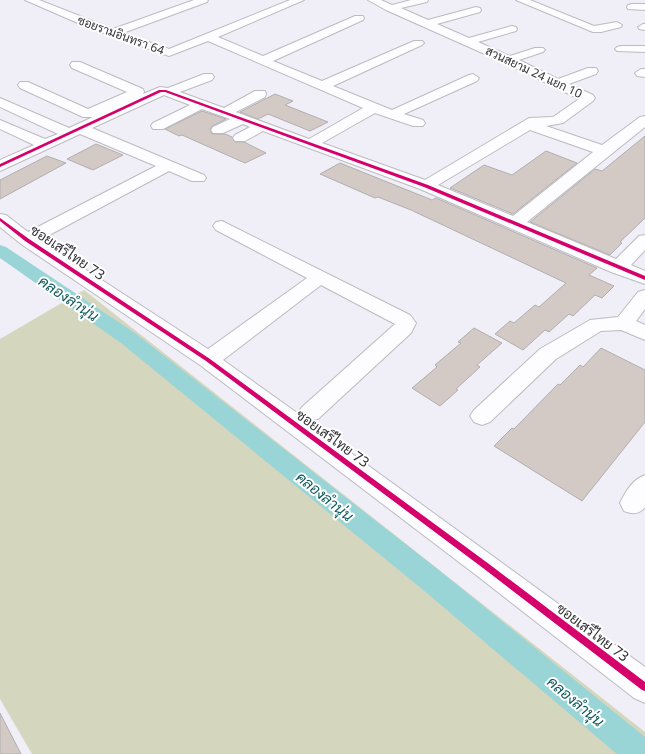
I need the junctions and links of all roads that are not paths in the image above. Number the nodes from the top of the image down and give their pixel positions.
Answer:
1 (30, 0) edge
2 (203, 0) edge
3 (299, 0) edge
4 (373, 0) edge
5 (423, 0) edge
6 (521, 0) edge
7 (632, 7) dead end
8 (390, 8) junction
9 (645, 8) edge
10 (476, 10) dead end
11 (359, 18) dead end
12 (427, 24) junction
13 (617, 25) dead end
14 (512, 29) dead end
15 (112, 33) junction
16 (210, 38) junction
17 (418, 42) dead end
18 (467, 42) junction
19 (621, 49) dead end
20 (645, 49) edge
21 (538, 50) dead end
22 (264, 60) junction
23 (509, 60) junction
24 (76, 65) dead end
25 (592, 71) dead end
26 (208, 76) dead end
27 (473, 78) dead end
28 (559, 83) junction
29 (24, 85) dead end
30 (324, 85) junction
31 (169, 92) junction
32 (260, 94) dead end
33 (0, 102) edge
34 (201, 104) junction
35 (374, 108) junction
36 (225, 113) junction
37 (88, 114) junction
38 (393, 114) junction
39 (103, 118) junction
40 (242, 119) junction
41 (645, 120) edge
42 (418, 123) dead end
43 (0, 124) edge
44 (529, 124) junction
45 (158, 126) dead end
46 (262, 126) junction
47 (218, 130) dead end
48 (75, 132) junction
49 (240, 138) dead end
50 (310, 144) junction
51 (46, 145) junction
52 (604, 151) junction
53 (0, 166) edge
54 (167, 166) junction
55 (198, 178) dead end
56 (426, 186) junction
57 (0, 219) edge
58 (514, 224) junction
59 (222, 226) dead end
60 (27, 240) junction
61 (645, 240) edge
62 (618, 268) junction
63 (320, 277) junction
64 (645, 278) edge
65 (645, 296) edge
66 (624, 323) junction
67 (645, 333) edge
68 (208, 360) junction
69 (310, 413) dead end
70 (482, 416) dead end
71 (645, 687) edge

1 - 15 street, ซอยรามอินทรา 64
2 - 15 street
3 - 16 street, ซอยรามอินทรา 64
4 - 8 street, สวนสยาม 24 แยก 10
5 - 8 street
6 - 13 street
7 - 9 street
8 - 12 street, สวนสยาม 24 แยก 10
10 - 12 street
11 - 22 street
12 - 18 street, สวนสยาม 24 แยก 10
14 - 18 street
15 - 16 street, ซอยรามอินทรา 64
16 - 22 street
17 - 30 street
18 - 23 street, สวนสยาม 24 แยก 10
19 - 20 street
21 - 23 street
22 - 30 street
23 - 28 street, สวนสยาม 24 แยก 10
24 - 37 street
25 - 28 street
26 - 31 street
27 - 38 street
28 - 44 street, สวนสยาม 24 แยก 10
29 - 37 street
30 - 35 street
31 - 34 street
31 - 39 street
32 - 36 street
33 - 48 street
34 - 36 street
34 - 45 street
35 - 38 street
35 - 50 street
36 - 40 street
37 - 39 street
38 - 42 street
39 - 48 street
40 - 46 street
40 - 47 street
41 - 52 street
43 - 51 street
44 - 52 street
44 - 56 street, สวนสยาม 24 แยก 10
46 - 49 street
46 - 50 street
48 - 51 street
48 - 54 street
50 - 56 street
51 - 53 street
52 - 58 street
54 - 55 street
54 - 60 street
56 - 58 street
57 - 60 street, ซอยเสรีไทย 73
58 - 62 street
59 - 63 street
60 - 68 street, ซอยเสรีไทย 73
61 - 62 street
62 - 64 street
63 - 68 street
63 - 69 street
65 - 66 street
66 - 67 street
66 - 70 street
68 - 71 street, ซอยเสรีไทย 73

